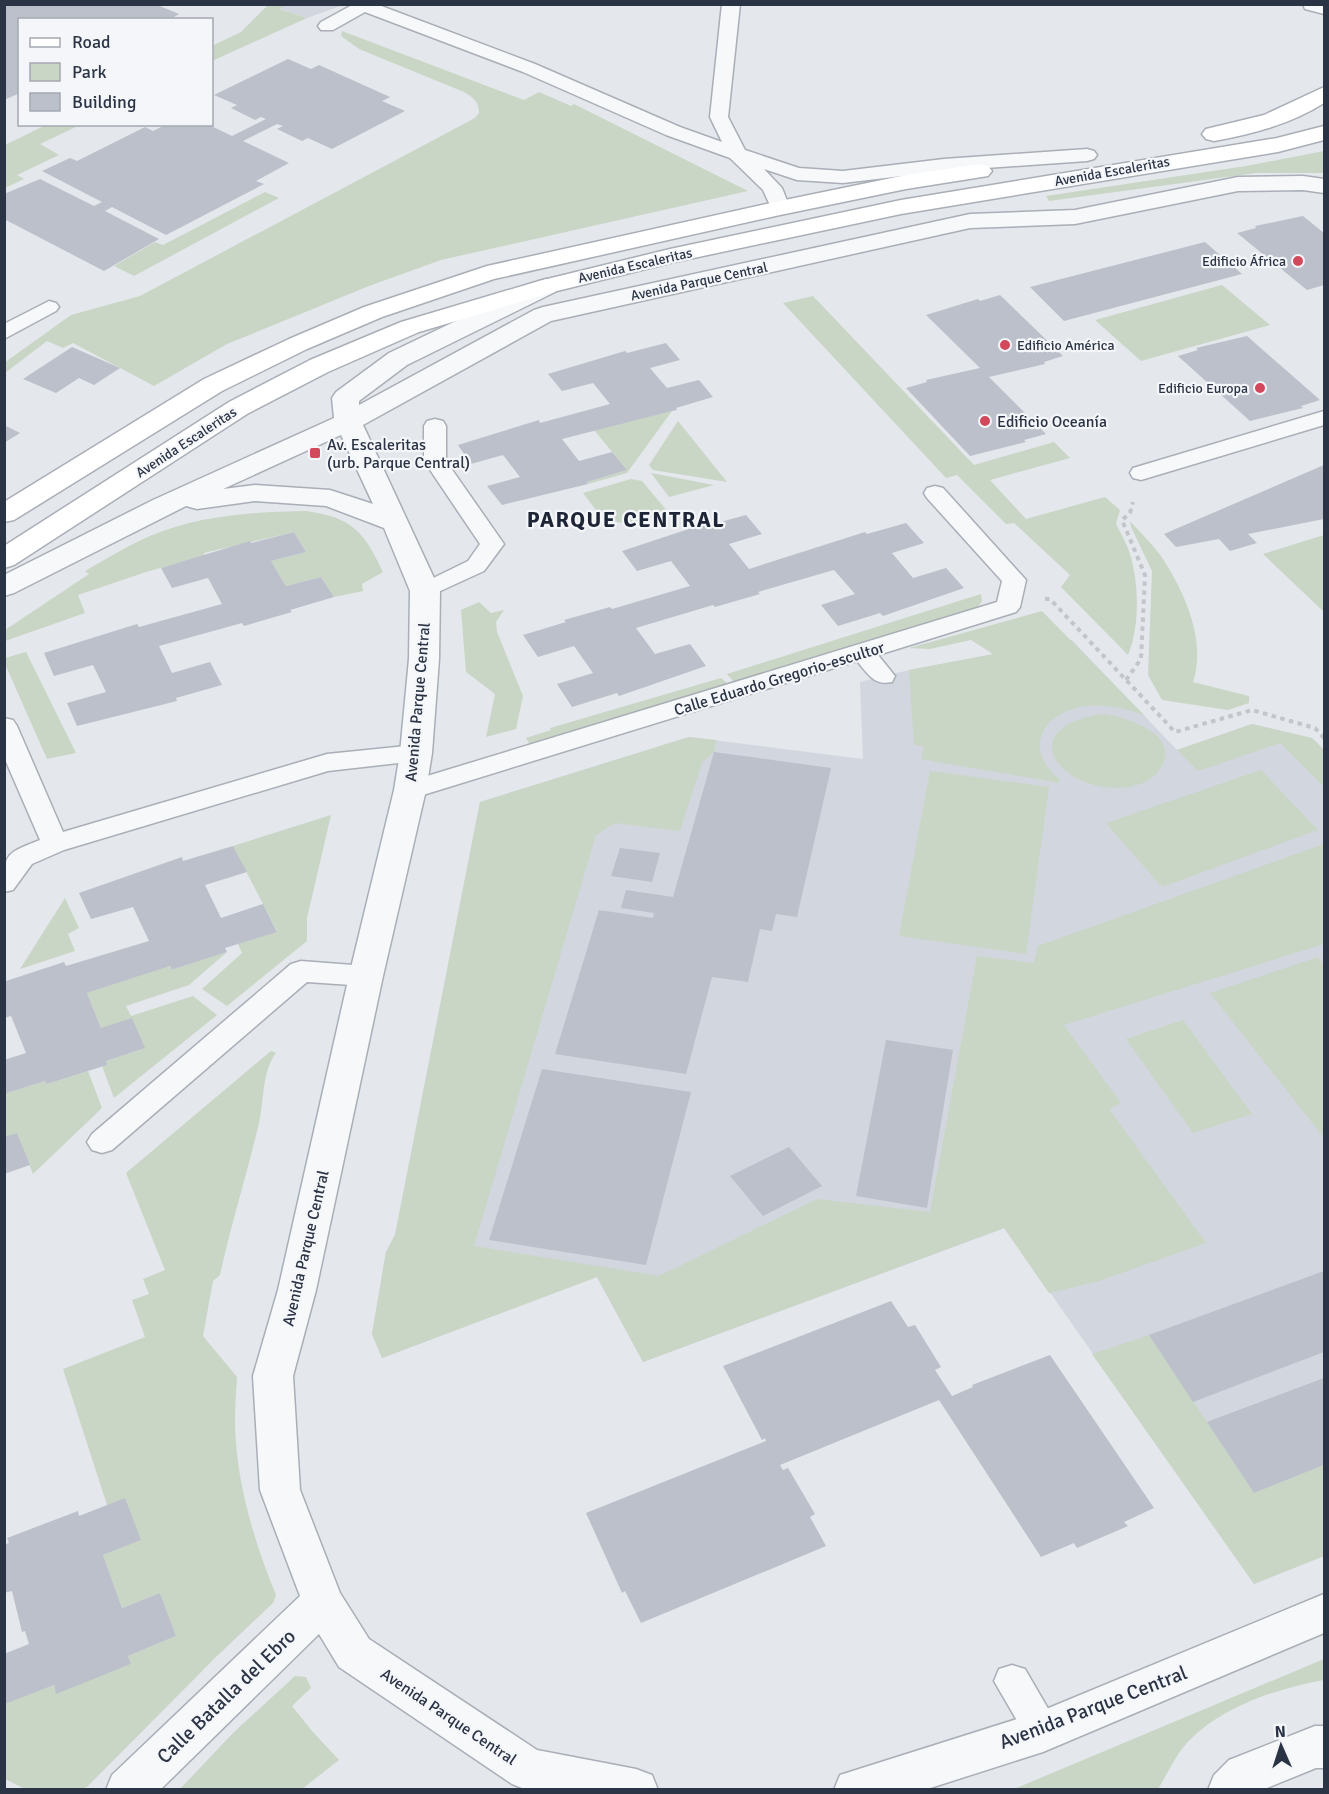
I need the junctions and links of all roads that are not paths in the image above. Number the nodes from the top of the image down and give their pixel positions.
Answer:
1 (731, 4) edge
2 (1313, 4) edge
3 (362, 5) edge
4 (1324, 8) edge
5 (327, 26) dead end
6 (1324, 94) edge
7 (1324, 133) edge
8 (737, 154) junction
9 (1087, 155) junction
10 (1324, 186) edge
11 (987, 192) junction
12 (780, 208) junction
13 (1076, 217) junction
14 (548, 286) junction
15 (4, 317) edge
16 (4, 333) edge
17 (1324, 418) edge
18 (348, 422) junction
19 (435, 426) dead end
20 (1141, 473) dead end
21 (935, 493) dead end
22 (163, 506) junction
23 (4, 514) edge
24 (394, 522) junction
25 (4, 559) edge
26 (4, 587) edge
27 (425, 591) junction
28 (862, 652) junction
29 (883, 676) dead end
30 (4, 726) edge
31 (416, 753) junction
32 (410, 790) junction
33 (55, 844) junction
34 (4, 883) edge
35 (366, 976) junction
36 (102, 1142) dead end
37 (323, 1602) junction
38 (1324, 1613) edge
39 (1012, 1681) dead end
40 (1043, 1731) junction
41 (1324, 1747) edge
42 (128, 1790) edge
43 (636, 1790) edge
44 (856, 1790) edge
45 (1230, 1790) edge

1 - 8 lane
2 - 4 street
3 - 5 lane
3 - 8 lane
6 - 9 street, Avenida Escaleritas
7 - 11 street, Avenida Escaleritas
8 - 9 lane
8 - 12 lane
9 - 12 street, Avenida Escaleritas
10 - 13 street, Avenida Parque Central
11 - 13 street, Avenida Parque Central
11 - 14 street, Avenida Escaleritas
12 - 23 street, Avenida Escaleritas
13 - 18 street, Avenida Parque Central
14 - 18 street, Avenida Parque Central
14 - 25 street, Avenida Escaleritas
15 - 16 lane
17 - 20 lane
18 - 22 street, Avenida Parque Central
18 - 24 street, Avenida Parque Central
19 - 27 lane
21 - 28 lane, Calle Eduardo Gregorio-escultor
22 - 24 street, Avenida Parque Central
22 - 26 street, Avenida Parque Central
24 - 27 street, Avenida Parque Central
27 - 31 street, Avenida Parque Central
28 - 29 lane
28 - 32 lane, Calle Eduardo Gregorio-escultor
30 - 33 lane
31 - 32 street, Avenida Parque Central
31 - 33 lane
32 - 35 street, Avenida Parque Central
33 - 34 lane
35 - 36 lane
35 - 37 street, Avenida Parque Central
37 - 42 street, Calle Batalla del Ebro
37 - 43 street, Avenida Parque Central
38 - 40 street, Avenida Parque Central
39 - 40 lane
40 - 44 street, Avenida Parque Central
41 - 45 street

